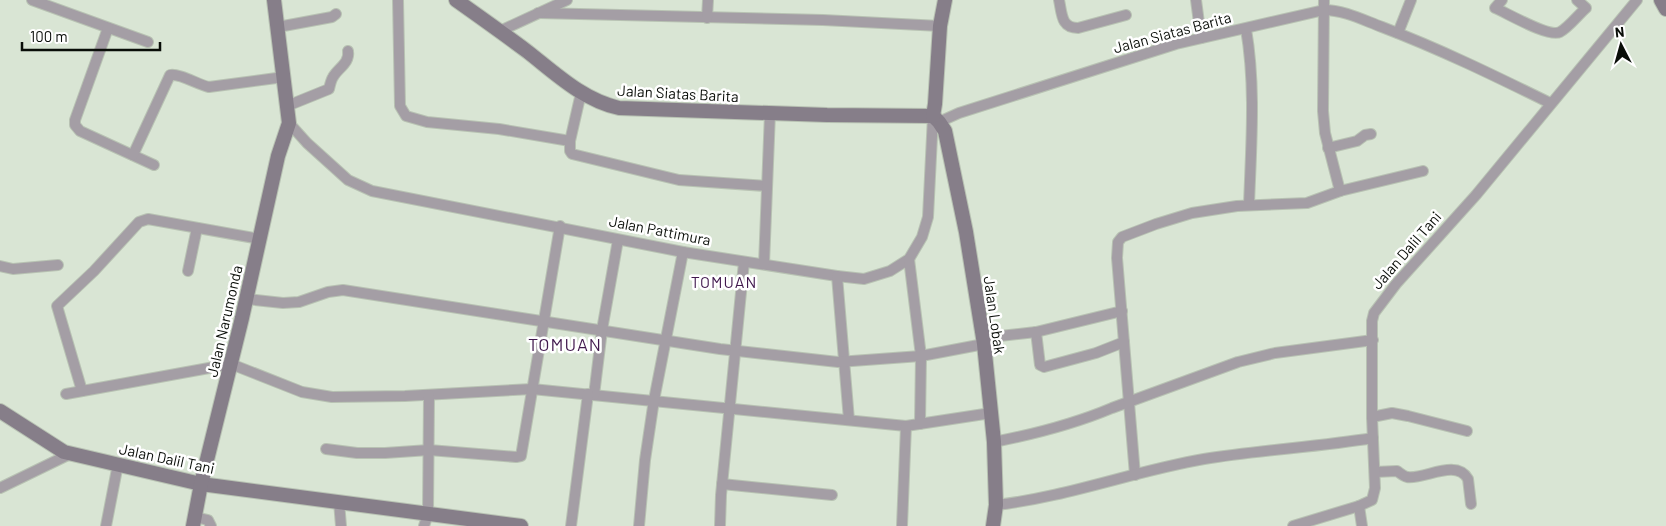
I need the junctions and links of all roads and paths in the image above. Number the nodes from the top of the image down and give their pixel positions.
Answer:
1 (32, 0) edge
2 (274, 0) edge
3 (398, 0) edge
4 (456, 0) edge
5 (567, 0) edge
6 (708, 0) edge
7 (945, 0) edge
8 (1059, 0) edge
9 (1196, 0) edge
10 (1411, 0) edge
11 (1502, 0) edge
12 (1577, 0) edge
13 (1637, 0) edge
14 (1661, 0) edge
15 (1324, 5) edge
16 (1666, 9) edge
17 (538, 13) junction
18 (336, 14) dead end
19 (1126, 15) dead end
20 (707, 18) junction
21 (940, 26) junction
22 (278, 27) junction
23 (108, 28) junction
24 (1246, 29) junction
25 (500, 31) junction
26 (1398, 33) junction
27 (1201, 38) junction
28 (148, 42) dead end
29 (348, 52) dead end
30 (284, 77) junction
31 (581, 93) junction
32 (1550, 103) junction
33 (287, 106) junction
34 (770, 113) junction
35 (936, 119) junction
36 (288, 123) junction
37 (1371, 134) dead end
38 (570, 141) junction
39 (1328, 148) junction
40 (133, 156) junction
41 (154, 165) dead end
42 (1423, 171) dead end
43 (766, 186) junction
44 (1340, 191) junction
45 (1249, 205) junction
46 (560, 226) junction
47 (197, 228) junction
48 (260, 239) junction
49 (618, 240) junction
50 (683, 252) junction
51 (909, 259) junction
52 (744, 262) junction
53 (764, 264) junction
54 (58, 265) dead end
55 (0, 266) edge
56 (188, 272) dead end
57 (837, 276) junction
58 (246, 298) junction
59 (1122, 312) junction
60 (543, 321) junction
61 (602, 330) junction
62 (1036, 332) junction
63 (667, 340) junction
64 (1373, 340) junction
65 (983, 341) junction
66 (1124, 342) junction
67 (735, 350) junction
68 (921, 356) junction
69 (844, 362) junction
70 (231, 364) junction
71 (532, 389) junction
72 (82, 391) junction
73 (66, 394) dead end
74 (591, 394) junction
75 (430, 395) junction
76 (654, 400) junction
77 (1129, 402) junction
78 (730, 408) junction
79 (0, 411) edge
80 (991, 412) junction
81 (1372, 417) junction
82 (849, 420) junction
83 (920, 424) junction
84 (906, 426) junction
85 (1467, 431) dead end
86 (1374, 438) junction
87 (994, 442) junction
88 (326, 449) dead end
89 (429, 450) junction
90 (72, 453) junction
91 (118, 464) junction
92 (1375, 472) junction
93 (1135, 475) junction
94 (201, 484) junction
95 (722, 484) junction
96 (0, 488) edge
97 (832, 495) dead end
98 (339, 502) junction
99 (1471, 504) dead end
100 (996, 505) junction
101 (1359, 506) junction
102 (426, 520) edge
103 (194, 521) edge
104 (106, 526) edge
105 (211, 526) edge
106 (341, 526) edge
107 (521, 526) edge
108 (571, 526) edge
109 (639, 526) edge
110 (720, 526) edge
111 (902, 526) edge
112 (993, 526) edge
113 (1293, 526) edge
114 (1362, 526) edge

1 - 23 street
2 - 22 street
3 - 38 street
4 - 25 street, Jalan Siatas Barita
5 - 17 street
6 - 20 street
7 - 21 street, Jalan Pattimura
8 - 19 street
9 - 27 street
10 - 26 street
11 - 12 street
13 - 32 street, Jalan Dalil Tani
14 - 16 street
15 - 24 street, Jalan Siatas Barita
15 - 26 street, Jalan Siatas Barita
15 - 39 street
17 - 20 street
17 - 25 street
18 - 22 street
20 - 21 street
21 - 35 street, Jalan Pattimura
22 - 30 street
23 - 28 street
23 - 40 street
24 - 27 street, Jalan Siatas Barita
24 - 45 street
25 - 31 street, Jalan Siatas Barita
26 - 32 street, Jalan Siatas Barita
27 - 35 street, Jalan Siatas Barita
29 - 33 street
30 - 33 street
30 - 40 street
31 - 34 street, Jalan Siatas Barita
31 - 38 street
32 - 64 street, Jalan Dalil Tani
33 - 36 street
34 - 35 street, Jalan Siatas Barita
34 - 43 street
35 - 51 street, Jalan Pattimura
35 - 65 street, Jalan Lobak
36 - 46 street, Jalan Pattimura
36 - 48 street, Jalan Narumonda
37 - 39 street
38 - 43 street
39 - 44 street
40 - 41 street
42 - 44 street
43 - 53 street
44 - 45 street
45 - 59 street
46 - 49 street, Jalan Pattimura
46 - 60 street
47 - 48 street
47 - 56 street
47 - 72 street
48 - 58 street, Jalan Narumonda
49 - 50 street, Jalan Pattimura
49 - 61 street
50 - 52 street, Jalan Pattimura
50 - 63 street
51 - 57 street, Jalan Pattimura
51 - 68 street
52 - 53 street, Jalan Pattimura
52 - 67 street
53 - 57 street, Jalan Pattimura
54 - 55 street
57 - 69 street
58 - 60 street
58 - 70 street, Jalan Narumonda
59 - 62 street
59 - 66 street
60 - 61 street
60 - 71 street
61 - 63 street
61 - 74 street
62 - 65 street
62 - 66 street
63 - 67 street
63 - 76 street
64 - 77 street
64 - 81 street, Jalan Dalil Tani
65 - 68 street
65 - 80 street, Jalan Lobak
66 - 77 street
67 - 69 street
67 - 78 street
68 - 69 street
68 - 83 street
69 - 82 street
70 - 72 street
70 - 75 street
70 - 94 street, Jalan Narumonda
71 - 74 street
71 - 75 street
71 - 89 street
72 - 73 street
74 - 76 street
74 - 108 street
75 - 89 street
76 - 78 street
76 - 109 street
77 - 87 street
77 - 93 street
78 - 82 street
78 - 95 street
79 - 90 street, Jalan Dalil Tani
80 - 83 street
80 - 87 street, Jalan Lobak
81 - 85 street
81 - 86 street, Jalan Dalil Tani
82 - 84 street
83 - 84 street
84 - 111 street
86 - 92 street, Jalan Dalil Tani
86 - 93 street
87 - 100 street, Jalan Lobak
88 - 89 street
89 - 102 street
90 - 91 street, Jalan Dalil Tani
90 - 96 street
91 - 94 street, Jalan Dalil Tani
91 - 104 street
92 - 99 street
92 - 101 street, Jalan Dalil Tani
93 - 100 street
94 - 98 street, Jalan Dalil Tani
94 - 103 street, Jalan Narumonda
95 - 97 street
95 - 110 street
98 - 102 street, Jalan Dalil Tani
98 - 106 street
100 - 112 street, Jalan Lobak
101 - 113 street
101 - 114 street
102 - 107 street, Jalan Dalil Tani
103 - 105 street

